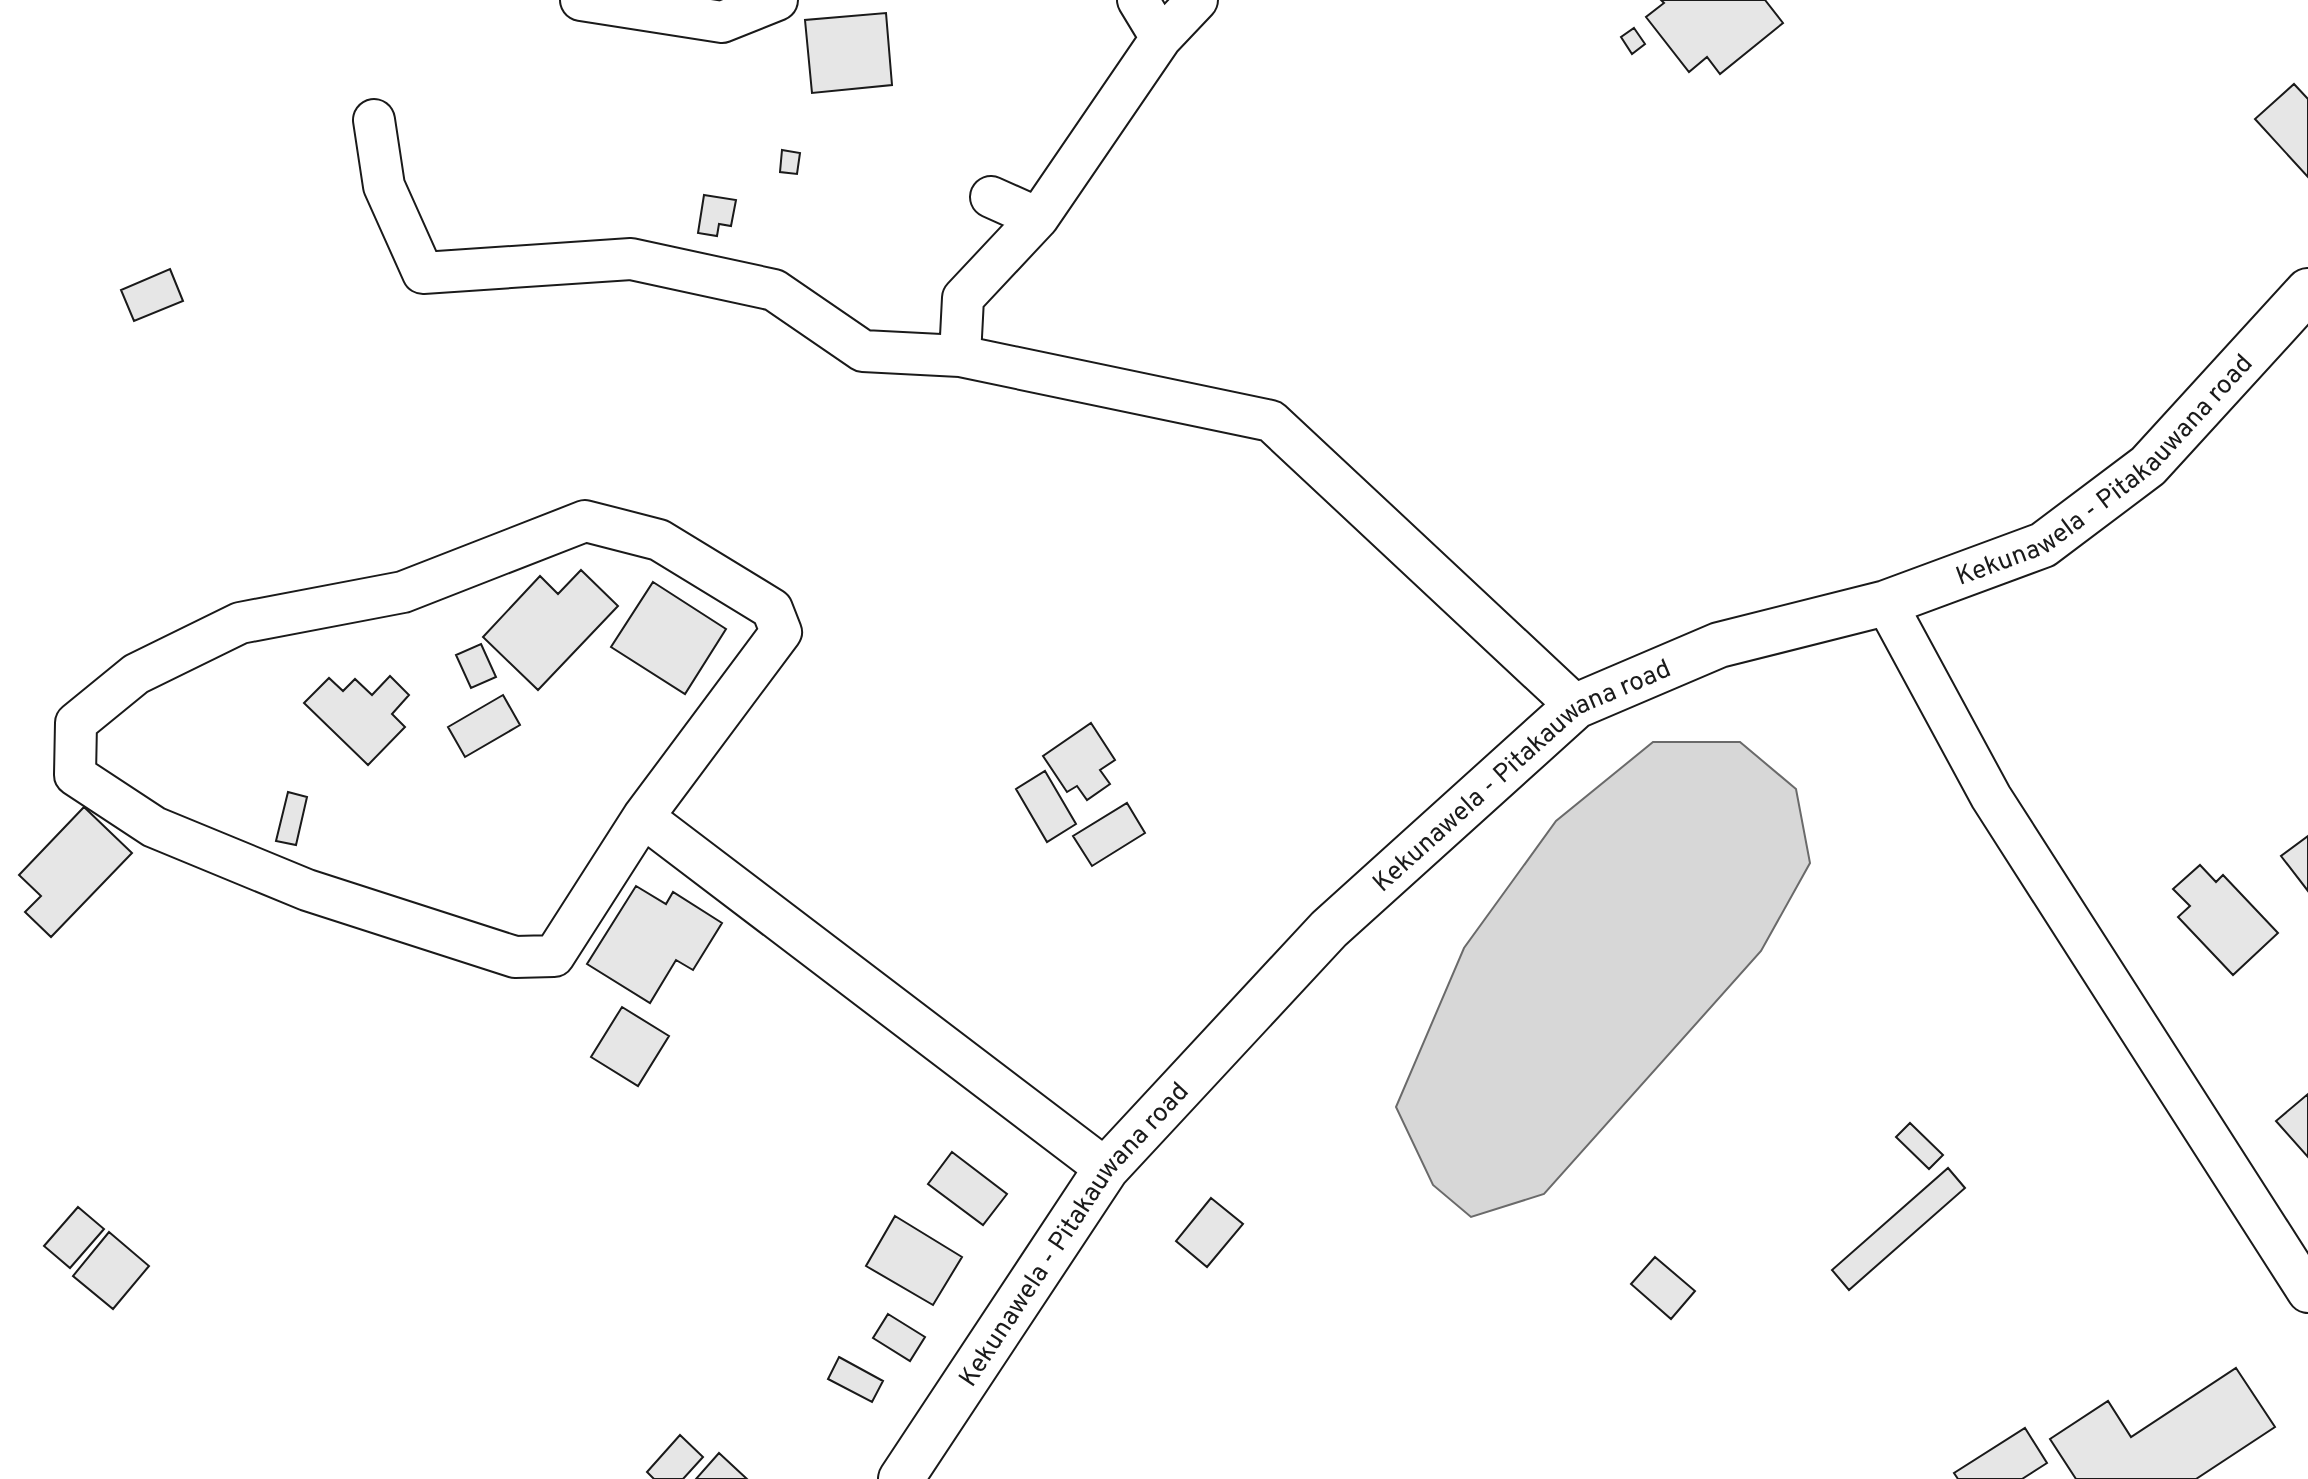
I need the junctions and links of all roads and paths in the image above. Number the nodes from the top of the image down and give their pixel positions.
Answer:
1 (581, 0) edge
2 (777, 0) edge
3 (1138, 0) edge
4 (1197, 0) edge
5 (1161, 38) junction
6 (374, 120) dead end
7 (991, 197) dead end
8 (1038, 218) junction
9 (2308, 291) edge
10 (960, 356) junction
11 (1886, 603) junction
12 (1576, 706) junction
13 (643, 817) junction
14 (1106, 1169) junction
15 (2308, 1292) edge
16 (901, 1479) edge

1 - 2 street
3 - 5 street
4 - 5 street
5 - 8 street
6 - 10 street
7 - 8 street
8 - 10 street
9 - 11 street, Kekunawela - Pitakauwana road
10 - 12 street
11 - 12 street, Kekunawela - Pitakauwana road
11 - 15 street
12 - 14 street, Kekunawela - Pitakauwana road
13 - 13 street
13 - 14 street
14 - 16 street, Kekunawela - Pitakauwana road

